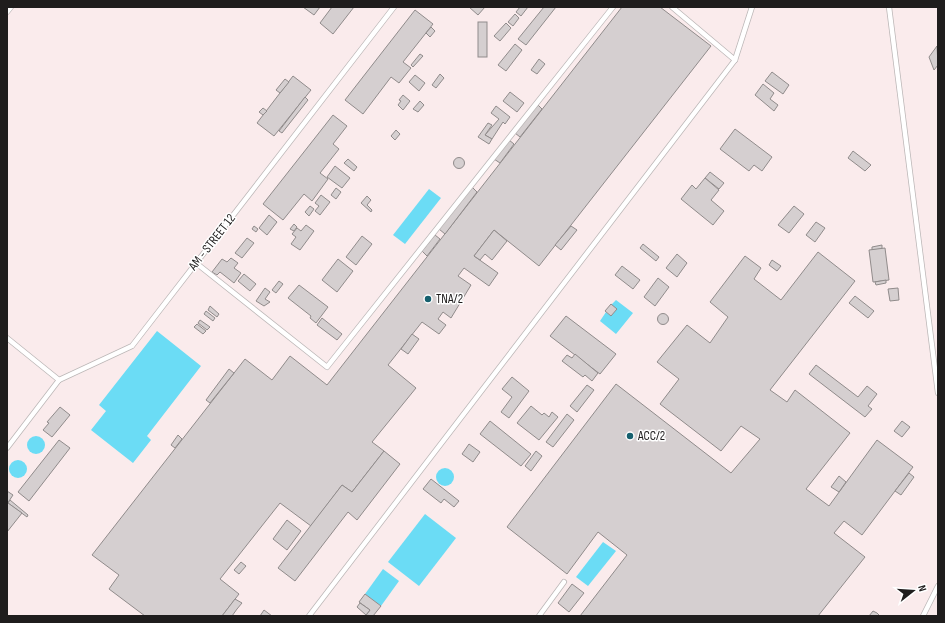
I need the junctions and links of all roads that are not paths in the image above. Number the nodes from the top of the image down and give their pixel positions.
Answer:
1 (11, 7) edge
2 (394, 7) edge
3 (613, 7) edge
4 (672, 7) edge
5 (752, 7) edge
6 (889, 7) edge
7 (7, 12) edge
8 (735, 60) junction
9 (196, 263) junction
10 (7, 338) edge
11 (59, 380) junction
12 (938, 394) edge
13 (7, 448) edge
14 (564, 582) dead end
15 (938, 586) edge
16 (309, 616) edge
17 (539, 616) edge
18 (923, 616) edge

1 - 7 lane
2 - 9 lane, AM - STREET 12
3 - 9 lane
4 - 8 lane
5 - 8 lane
6 - 12 lane
8 - 16 lane
9 - 11 lane, AM - STREET 12
10 - 11 lane
11 - 13 lane, AM - STREET 12
14 - 17 lane
15 - 18 lane

